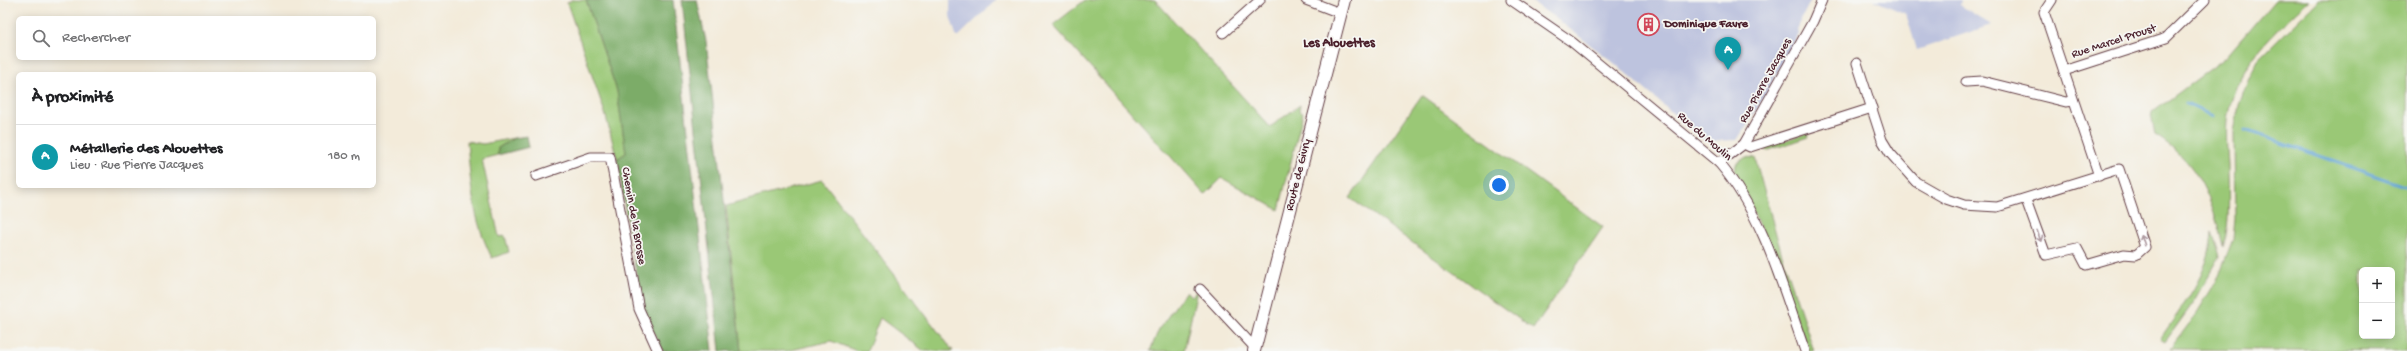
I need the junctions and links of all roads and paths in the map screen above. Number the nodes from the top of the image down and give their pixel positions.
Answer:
1 (1260, 0) edge
2 (1306, 0) edge
3 (1344, 0) edge
4 (1511, 0) edge
5 (1822, 0) edge
6 (2052, 0) edge
7 (2205, 0) edge
8 (1340, 13) junction
9 (1224, 33) dead end
10 (1857, 62) dead end
11 (2064, 71) junction
12 (1966, 82) dead end
13 (2073, 101) junction
14 (1872, 108) junction
15 (1744, 144) junction
16 (1719, 163) junction
17 (536, 176) dead end
18 (2099, 176) junction
19 (2026, 200) junction
20 (1200, 289) dead end
21 (1254, 349) edge
22 (658, 351) edge
23 (1805, 351) edge

1 - 9 street
2 - 8 street
3 - 8 main road, Route de Givry
4 - 16 street, Rue du Moulin
5 - 15 street, Rue Pierre Jacques
6 - 11 street
7 - 11 street, Rue Marcel Proust
8 - 21 main road, Route de Givry
10 - 14 street
11 - 13 street
12 - 13 street
13 - 18 street
14 - 15 street
14 - 19 street
15 - 16 street, Rue Pierre Jacques
16 - 23 street, Rue du Moulin
17 - 22 street, Chemin de la Brosse
18 - 19 street
19 -> 18 street
20 - 21 street

